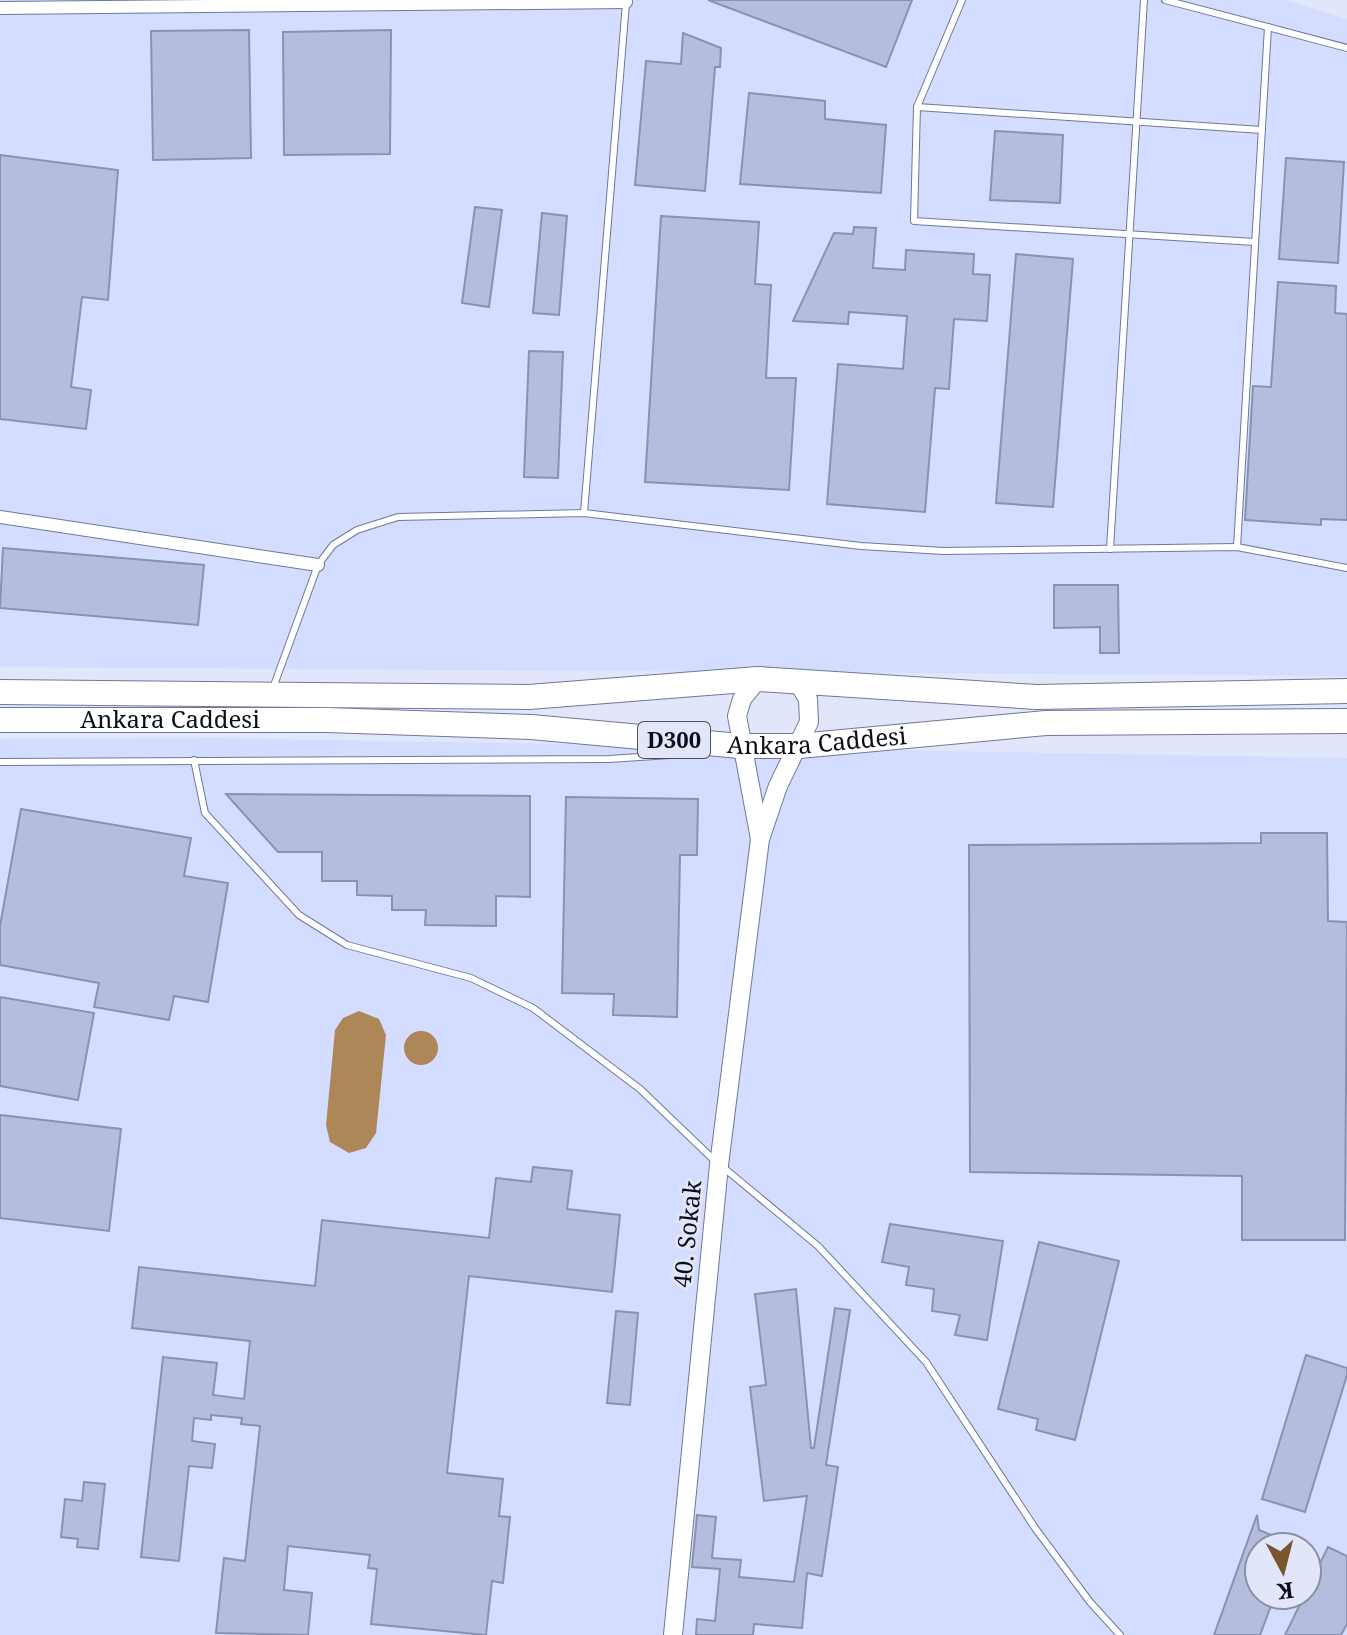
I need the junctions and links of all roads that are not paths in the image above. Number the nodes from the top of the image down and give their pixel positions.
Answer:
1 (962, 0) edge
2 (1144, 0) edge
3 (1165, 0) edge
4 (627, 1) edge
5 (0, 8) edge
6 (1268, 27) junction
7 (1347, 48) edge
8 (917, 107) junction
9 (1135, 121) junction
10 (1262, 130) junction
11 (1129, 234) junction
12 (1255, 242) junction
13 (584, 513) junction
14 (0, 517) edge
15 (1237, 547) junction
16 (1110, 549) junction
17 (318, 565) junction
18 (1347, 568) edge
19 (758, 679) junction
20 (796, 679) junction
21 (1347, 691) edge
22 (0, 692) edge
23 (271, 693) junction
24 (0, 720) edge
25 (1347, 721) edge
26 (740, 746) junction
27 (799, 746) junction
28 (194, 760) junction
29 (0, 762) edge
30 (760, 839) junction
31 (719, 1165) junction
32 (673, 1635) edge
33 (1120, 1635) edge

1 - 8 lane
2 - 9 lane
3 - 6 lane
4 - 5 street
4 - 13 lane
6 - 7 lane
6 - 10 lane
8 - 9 lane
8 - 11 lane
9 - 10 lane
9 - 11 lane
10 - 12 lane
11 - 12 lane
11 - 16 lane
12 - 15 lane
13 - 16 lane
13 - 17 lane
14 - 17 street
15 - 16 lane
15 - 18 lane
17 - 23 lane
19 - 20 highway, Ankara Caddesi / D300
19 - 23 highway, Ankara Caddesi / D300
19 - 26 street
20 - 21 highway, Ankara Caddesi / D300
20 - 27 street
22 - 23 highway, Ankara Caddesi / D300
24 - 26 highway, Ankara Caddesi / D300
25 - 27 highway, Ankara Caddesi / D300
26 - 27 highway, Ankara Caddesi / D300
26 - 28 lane
26 - 30 street
27 - 30 street
28 - 29 lane
28 - 31 lane
30 - 31 street, 40. Sokak
31 - 32 street, 40. Sokak
31 - 33 lane

